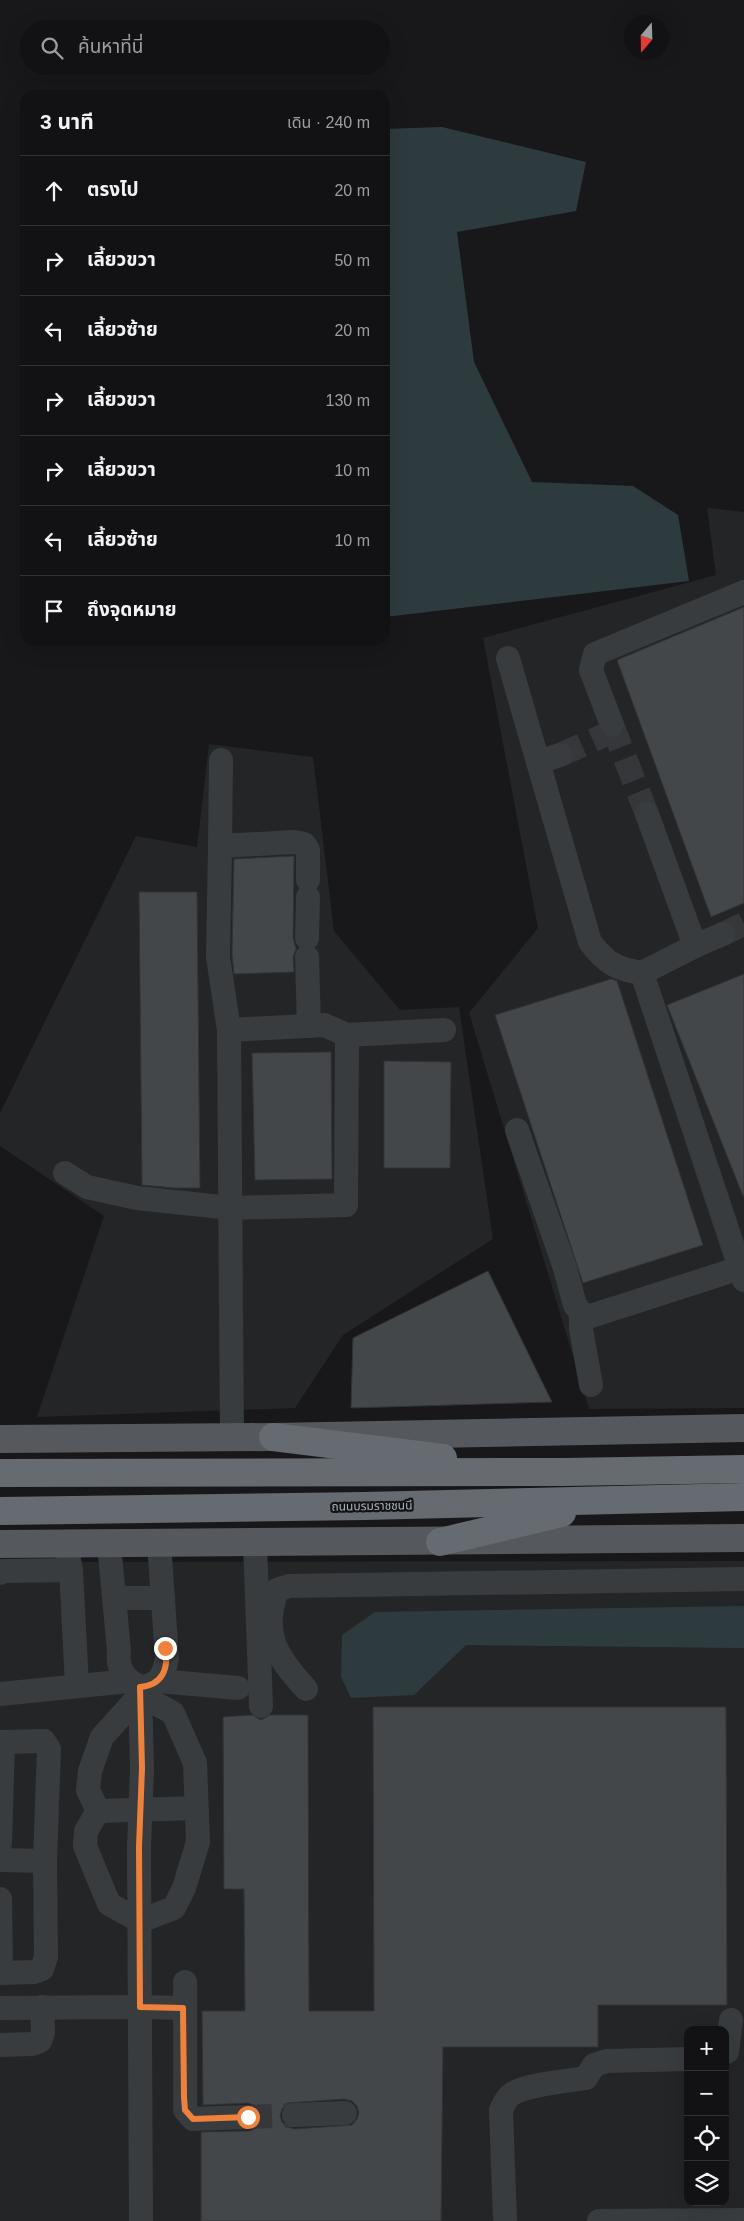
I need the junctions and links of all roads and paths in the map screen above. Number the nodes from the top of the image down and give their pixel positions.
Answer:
1 (744, 592) edge
2 (508, 658) dead end
3 (612, 725) tunnel mouth
4 (560, 755) tunnel mouth
5 (221, 760) dead end
6 (538, 762) junction
7 (647, 814) tunnel mouth
8 (220, 846) junction
9 (723, 934) tunnel mouth
10 (695, 946) junction
11 (642, 973) junction
12 (309, 1026) junction
13 (229, 1030) junction
14 (444, 1030) dead end
15 (347, 1035) junction
16 (517, 1130) dead end
17 (65, 1173) dead end
18 (231, 1208) junction
19 (742, 1274) edge
20 (581, 1313) junction
21 (591, 1386) dead end
22 (744, 1428) edge
23 (232, 1437) junction
24 (273, 1437) junction
25 (0, 1439) edge
26 (744, 1469) edge
27 (564, 1472) junction
28 (0, 1473) edge
29 (744, 1497) edge
30 (617, 1500) junction
31 (0, 1511) edge
32 (744, 1538) edge
33 (440, 1542) junction
34 (254, 1543) junction
35 (0, 1544) edge
36 (66, 1544) junction
37 (109, 1544) junction
38 (159, 1544) junction
39 (71, 1570) junction
40 (0, 1573) edge
41 (744, 1579) edge
42 (115, 1598) junction
43 (163, 1598) junction
44 (77, 1686) junction
45 (142, 1686) junction
46 (238, 1688) dead end
47 (306, 1689) dead end
48 (1, 1692) edge
49 (261, 1706) dead end
50 (1, 1742) edge
51 (196, 1808) junction
52 (141, 1810) junction
53 (98, 1811) junction
54 (0, 1843) edge
55 (0, 1860) edge
56 (45, 1861) junction
57 (0, 1899) edge
58 (140, 1922) junction
59 (0, 1972) edge
60 (185, 1982) dead end
61 (42, 2007) junction
62 (140, 2007) junction
63 (0, 2008) edge
64 (183, 2008) junction
65 (731, 2020) dead end
66 (729, 2036) edge
67 (0, 2045) edge
68 (684, 2059) edge
69 (346, 2113) dead end
70 (294, 2115) tunnel mouth
71 (248, 2117) tunnel mouth
72 (744, 2220) edge
73 (141, 2221) edge
74 (505, 2221) edge
75 (599, 2221) edge

1 - 3 lane
2 - 6 lane
4 - 6 lane
5 - 8 lane
6 - 11 lane
7 - 10 lane
8 - 12 lane
8 - 13 lane
9 - 10 lane
10 - 11 lane
11 - 19 lane
12 - 13 lane
12 - 15 lane
13 - 18 lane
14 - 15 lane
15 - 18 lane
16 - 20 lane
17 - 18 lane
18 - 23 lane
19 - 20 lane
20 - 21 lane
22 - 24 main road
23 - 24 main road
23 - 25 main road
24 - 27 highway
26 - 27 highway
27 - 28 highway
29 - 30 highway, ถนนบรมราชชนนี
30 - 31 highway, ถนนบรมราชชนนี
30 - 33 highway
32 - 33 main road
33 - 34 main road
34 - 38 main road
34 - 49 lane
35 - 36 main road
36 - 37 main road
36 - 39 lane
37 - 38 main road
37 - 42 lane
38 - 43 lane
39 - 40 lane
39 - 44 lane
41 - 47 lane
42 - 43 lane
42 - 45 lane
43 - 45 lane
44 - 45 lane
44 - 48 lane
45 - 46 lane
45 - 51 lane
45 - 52 lane
45 - 53 lane
50 - 54 lane
50 - 56 lane
51 - 52 lane
51 - 58 lane
52 - 53 lane
52 - 58 lane
53 - 58 lane
55 - 56 lane
56 - 59 lane
57 - 59 lane
58 - 62 lane
60 - 64 lane
61 - 62 lane
61 - 63 lane
61 - 67 lane
62 - 64 lane
62 - 73 lane
64 - 71 lane
65 - 66 lane
68 - 74 lane
69 - 70 lane
72 - 75 lane

